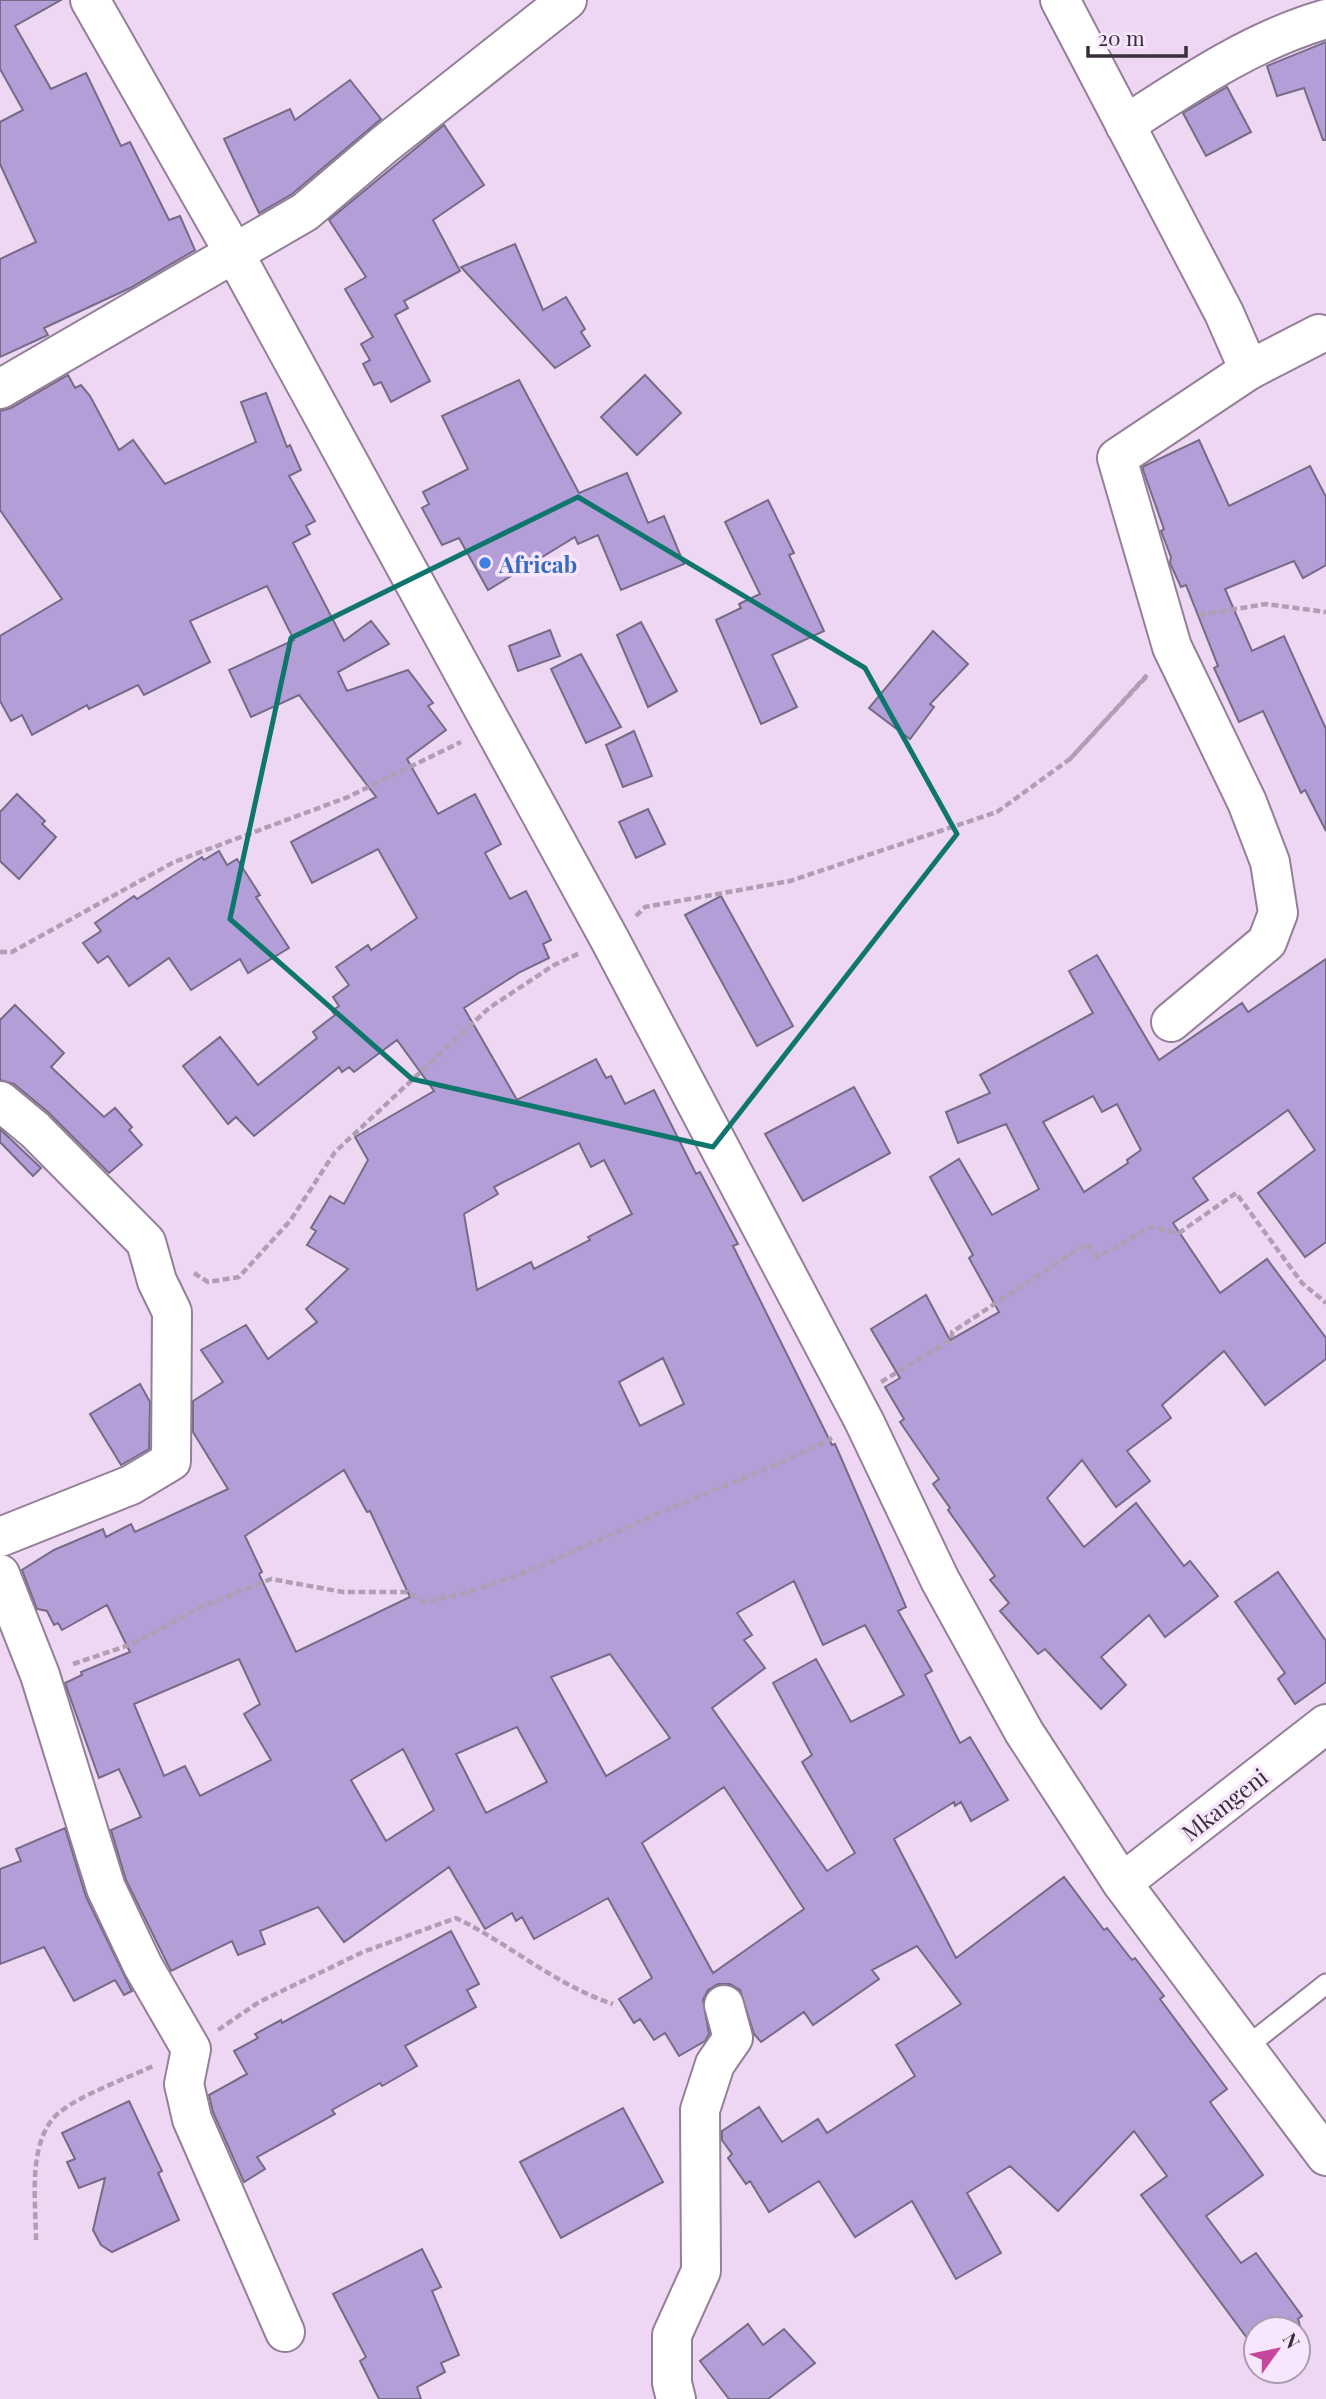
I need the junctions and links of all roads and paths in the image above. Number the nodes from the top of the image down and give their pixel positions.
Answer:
1 (90, 0) edge
2 (566, 0) edge
3 (1060, 0) edge
4 (1326, 19) edge
5 (1125, 125) junction
6 (233, 251) junction
7 (1319, 334) dead end
8 (1249, 370) junction
9 (0, 388) edge
10 (1326, 612) edge
11 (1166, 654) junction
12 (494, 726) junction
13 (610, 940) junction
14 (0, 952) edge
15 (1171, 1022) dead end
16 (0, 1101) edge
17 (146, 1242) junction
18 (1326, 1303) edge
19 (864, 1421) junction
20 (0, 1537) edge
21 (0, 1574) edge
22 (40, 1675) junction
23 (1326, 1724) edge
24 (1122, 1883) junction
25 (1326, 1984) edge
26 (613, 2004) dead end
27 (724, 2005) dead end
28 (1245, 2048) junction
29 (191, 2049) junction
30 (1326, 2156) edge
31 (36, 2239) dead end
32 (285, 2332) dead end
33 (676, 2399) edge

1 - 6 street
2 - 6 street
3 - 5 street
4 - 5 street
5 - 8 street
6 - 9 street
6 - 12 street
7 - 8 street
8 - 11 street
10 - 11 path
11 - 13 path
11 - 15 street
12 - 13 street
12 - 14 path
13 - 17 path
13 - 19 street
16 - 17 street
17 - 20 street
18 - 19 path
19 - 22 path
19 - 24 street
21 - 22 street
22 - 29 street
23 - 24 street, Mkangeni
24 - 28 street
25 - 28 lane
26 - 29 path
27 - 33 street
28 - 30 street
29 - 31 path
29 - 32 street

